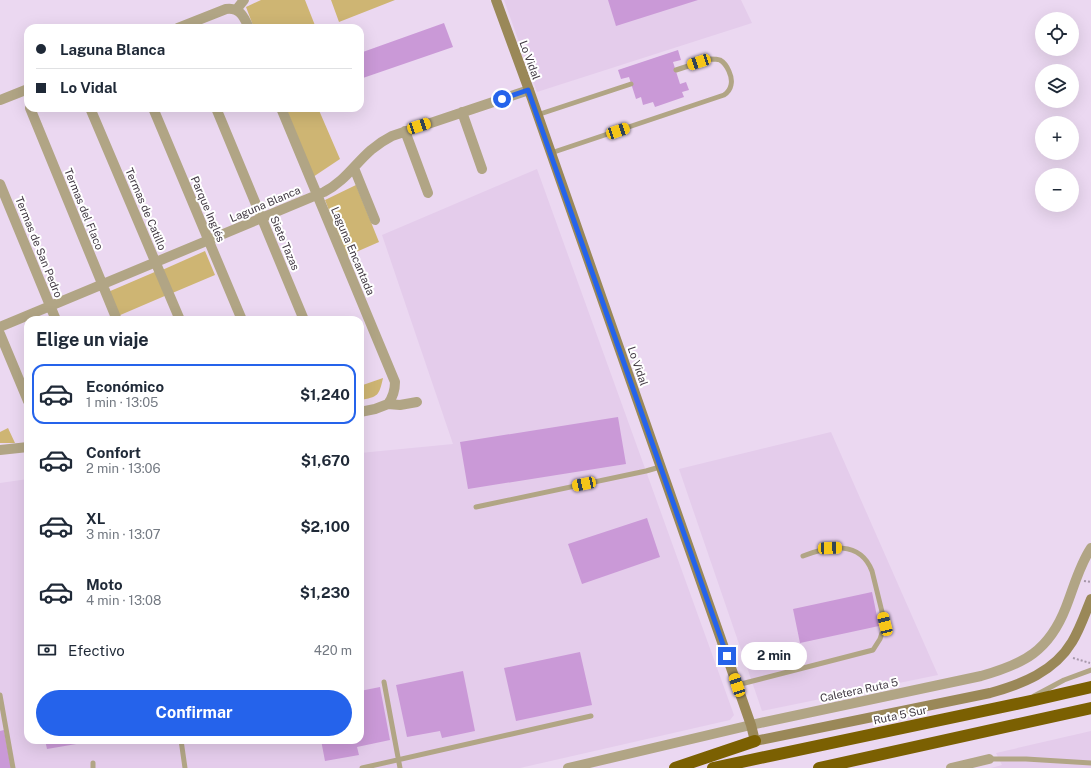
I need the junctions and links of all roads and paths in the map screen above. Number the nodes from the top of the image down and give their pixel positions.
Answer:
1 (244, 0) edge
2 (496, 0) edge
3 (236, 10) junction
4 (188, 24) edge
5 (247, 24) edge
6 (676, 70) dead end
7 (631, 84) dead end
8 (24, 90) edge
9 (528, 90) junction
10 (0, 100) edge
11 (32, 112) edge
12 (92, 112) edge
13 (155, 112) edge
14 (218, 112) edge
15 (283, 112) edge
16 (462, 112) junction
17 (537, 115) junction
18 (405, 131) junction
19 (551, 154) junction
20 (354, 168) junction
21 (482, 169) dead end
22 (0, 184) edge
23 (428, 193) dead end
24 (317, 196) junction
25 (262, 218) junction
26 (375, 220) dead end
27 (208, 241) junction
28 (156, 263) junction
29 (102, 285) junction
30 (51, 306) junction
31 (27, 316) edge
32 (55, 316) edge
33 (115, 316) edge
34 (178, 316) edge
35 (240, 316) edge
36 (302, 316) edge
37 (24, 317) edge
38 (0, 327) edge
39 (0, 334) edge
40 (24, 391) edge
41 (417, 402) dead end
42 (388, 404) junction
43 (364, 411) edge
44 (24, 447) edge
45 (0, 450) edge
46 (660, 467) junction
47 (476, 507) dead end
48 (1091, 548) edge
49 (803, 556) dead end
50 (1091, 599) edge
51 (1091, 670) edge
52 (384, 682) dead end
53 (737, 685) junction
54 (1091, 687) edge
55 (0, 695) edge
56 (1024, 702) junction
57 (1091, 708) edge
58 (591, 716) dead end
59 (751, 725) junction
60 (755, 741) junction
61 (182, 744) edge
62 (399, 759) junction
63 (989, 759) joint
64 (1091, 763) edge
65 (14, 768) edge
66 (185, 768) edge
67 (362, 768) edge
68 (400, 768) edge
69 (568, 768) edge
70 (675, 768) edge
71 (713, 768) edge
72 (819, 768) edge
73 (951, 768) edge

1 - 3 street
2 - 9 main road, Lo Vidal
3 - 4 street
3 - 5 street
6 - 19 lane
7 - 17 lane
8 - 10 street
9 - 16 street, Laguna Blanca
9 - 17 main road, Lo Vidal
11 - 29 street, Termas del Flaco
12 - 28 street, Termas de Catillo
13 - 27 street, Parque Inglés
14 - 25 street, Siete Tazas
15 - 24 street, Laguna Encantada
16 - 18 street, Laguna Blanca
16 - 21 street
17 - 19 main road, Lo Vidal
18 - 20 street, Laguna Blanca
18 - 23 street
19 - 46 main road, Lo Vidal
20 - 24 street, Laguna Blanca
20 - 26 street
22 - 30 street, Termas de San Pedro
24 - 25 street, Laguna Blanca
24 - 42 street, Laguna Encantada
25 - 27 street, Laguna Blanca
25 - 36 street, Siete Tazas
27 - 28 street, Laguna Blanca
27 - 35 street, Parque Inglés
28 - 29 street, Laguna Blanca
28 - 34 street, Termas de Catillo
29 - 30 street, Laguna Blanca
29 - 33 street, Termas del Flaco
30 - 31 street, Laguna Blanca
30 - 32 street, Termas de San Pedro
37 - 38 street, Laguna Blanca
39 - 40 street
41 - 42 street
42 - 43 street
44 - 45 street
46 - 47 lane
46 - 53 main road, Lo Vidal
48 - 59 street, Caletera Ruta 5
49 - 53 lane
50 - 60 main road
51 - 56 lane
52 - 62 lane
53 - 59 main road, Lo Vidal
54 - 56 highway, Ruta 5 Sur
55 - 65 lane
56 - 71 highway, Ruta 5 Sur
57 - 72 highway
58 - 62 lane
59 - 60 main road, Lo Vidal
59 - 69 street, Caletera Ruta 5
60 - 70 highway
61 - 66 lane
62 - 67 lane
62 - 68 lane
63 - 64 lane
63 - 73 street

